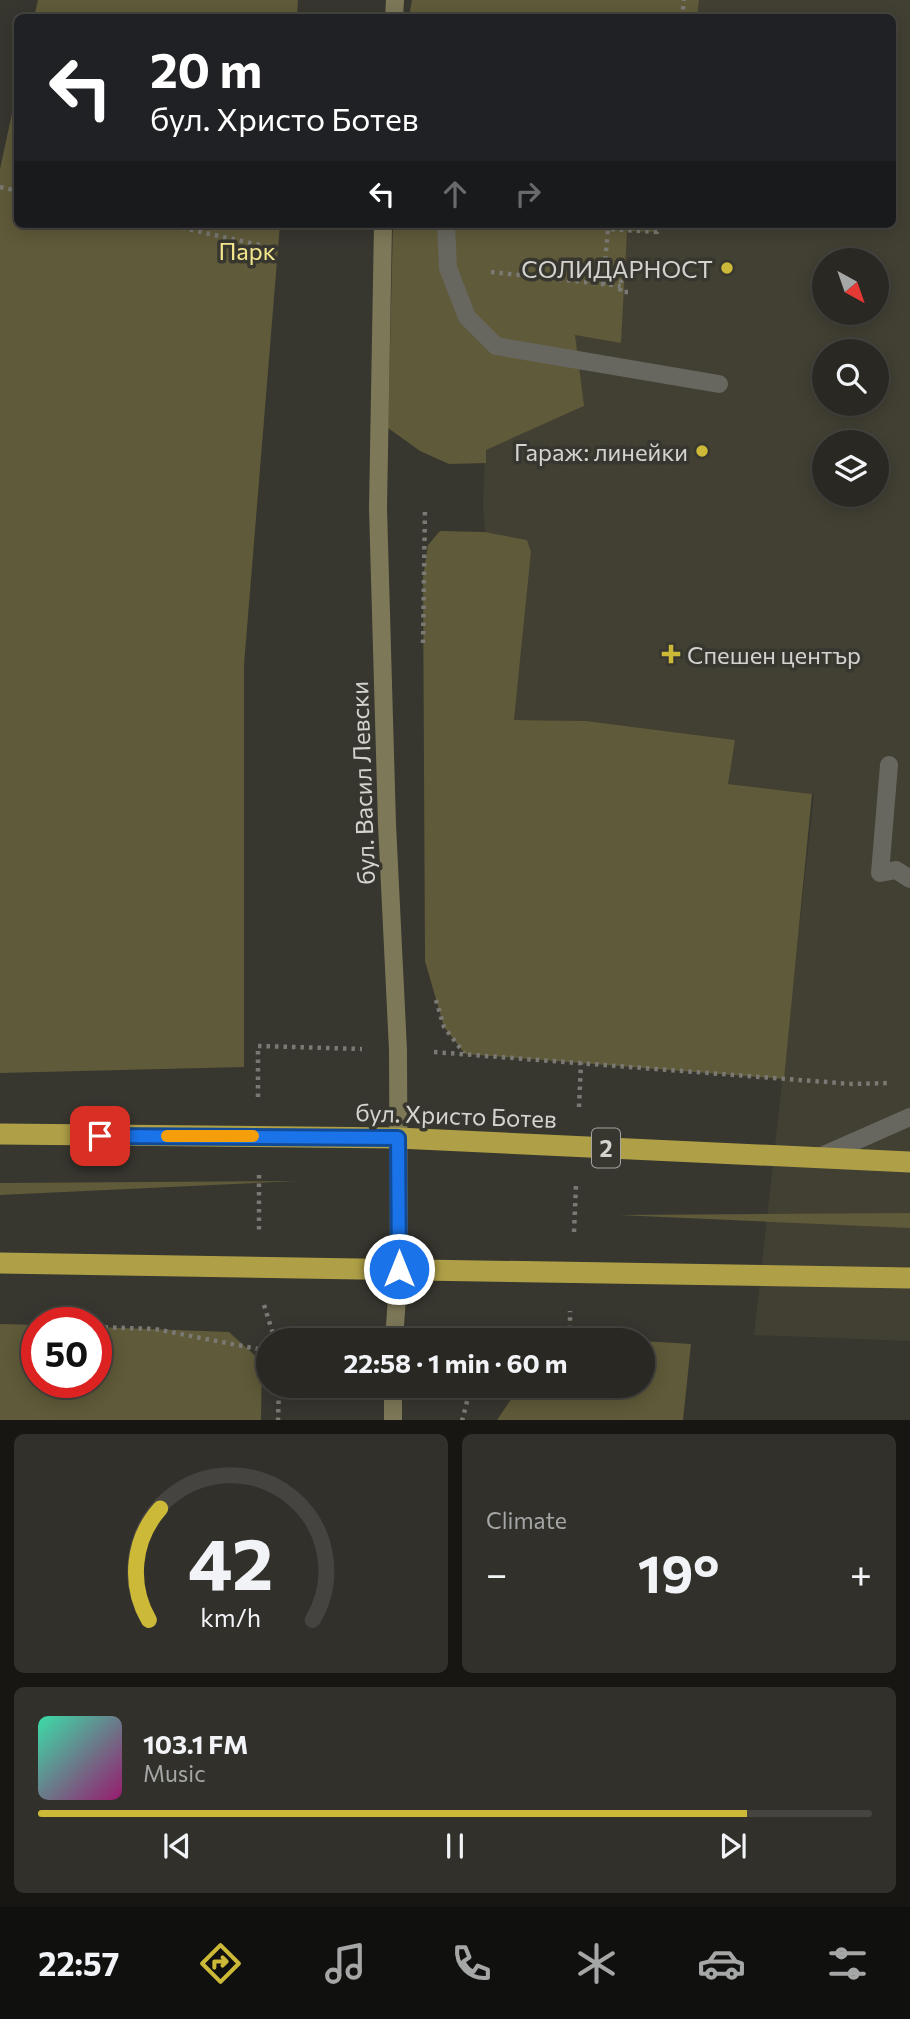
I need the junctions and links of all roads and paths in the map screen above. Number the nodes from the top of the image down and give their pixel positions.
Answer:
1 (183, 228) edge
2 (383, 228) edge
3 (446, 228) edge
4 (658, 228) edge
5 (278, 249) dead end
6 (447, 268) junction
7 (629, 275) dead end
8 (603, 285) junction
9 (621, 286) junction
10 (628, 292) dead end
11 (719, 384) dead end
12 (889, 765) dead end
13 (910, 879) edge
14 (258, 1046) dead end
15 (465, 1054) dead end
16 (898, 1083) dead end
17 (910, 1116) edge
18 (0, 1134) edge
19 (259, 1136) junction
20 (398, 1138) junction
21 (815, 1158) junction
22 (910, 1162) edge
23 (0, 1263) edge
24 (262, 1267) junction
25 (399, 1269) junction
26 (910, 1278) edge
27 (112, 1328) edge
28 (271, 1328) edge
29 (395, 1328) edge
30 (256, 1349) edge
31 (279, 1398) edge
32 (393, 1398) edge
33 (468, 1398) edge
34 (462, 1419) edge
35 (278, 1420) edge
36 (393, 1420) edge

1 - 5 path
2 - 20 main road, бул. Васил Левски
3 - 6 lane
4 - 8 path
6 - 8 path
6 - 11 lane
7 - 9 path
8 - 9 path
9 - 10 path
12 - 13 lane
14 - 19 path
15 - 16 path
17 - 21 lane
18 - 19 highway, бул. Христо Ботев / 2
19 - 20 highway, бул. Христо Ботев / 2
19 - 24 path
20 - 21 highway, бул. Христо Ботев / 2
20 - 25 main road, бул. Васил Левски
21 - 22 highway, бул. Христо Ботев / 2
23 - 24 highway
24 - 25 highway
24 - 28 path
25 - 26 highway
25 - 29 main road, бул. Васил Левски
27 - 30 path
31 - 35 path
32 - 36 main road
33 - 34 path

